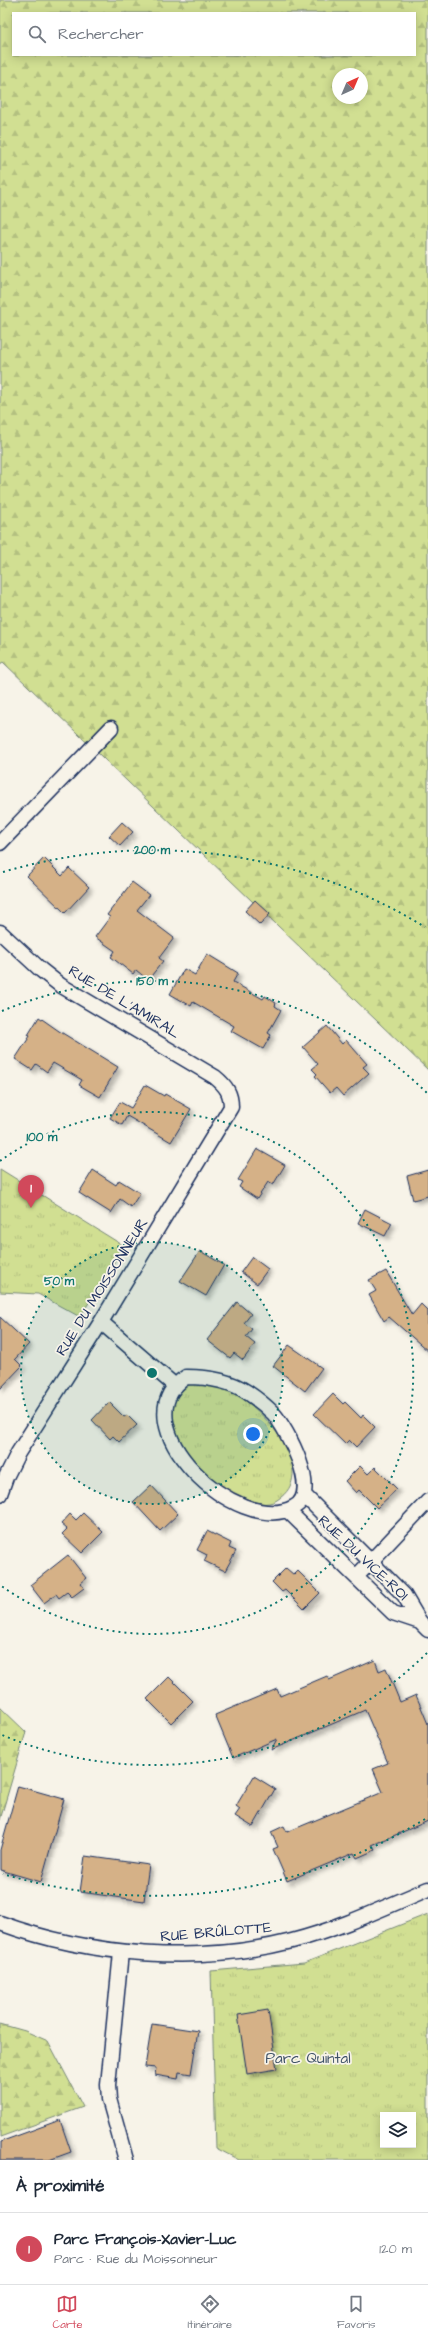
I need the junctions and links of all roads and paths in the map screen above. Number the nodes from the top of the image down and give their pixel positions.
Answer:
1 (110, 728) dead end
2 (0, 843) edge
3 (0, 932) edge
4 (231, 1097) joint
5 (101, 1322) junction
6 (174, 1384) junction
7 (0, 1494) edge
8 (304, 1496) junction
9 (428, 1501) edge
10 (288, 1511) junction
11 (370, 1562) junction
12 (356, 1577) junction
13 (424, 1626) edge
14 (428, 1889) edge
15 (0, 1923) edge
16 (121, 1952) junction
17 (126, 2160) edge

1 - 2 street
3 - 4 street, RUE DE L'AMIRAL
4 - 5 street, RUE DU MOISSONNEUR
5 - 6 street
5 - 7 street, RUE DU MOISSONNEUR
6 - 8 street
6 - 10 street
8 - 10 street
8 - 11 street, RUE DU VICE-ROI
9 - 11 street
10 - 12 street, RUE DU VICE-ROI
11 - 12 street
11 - 13 street, RUE DU VICE-ROI
12 - 13 street, RUE DU VICE-ROI
14 - 16 street, RUE BRÛLOTTE
15 - 16 street, RUE BRÛLOTTE
16 - 17 street

